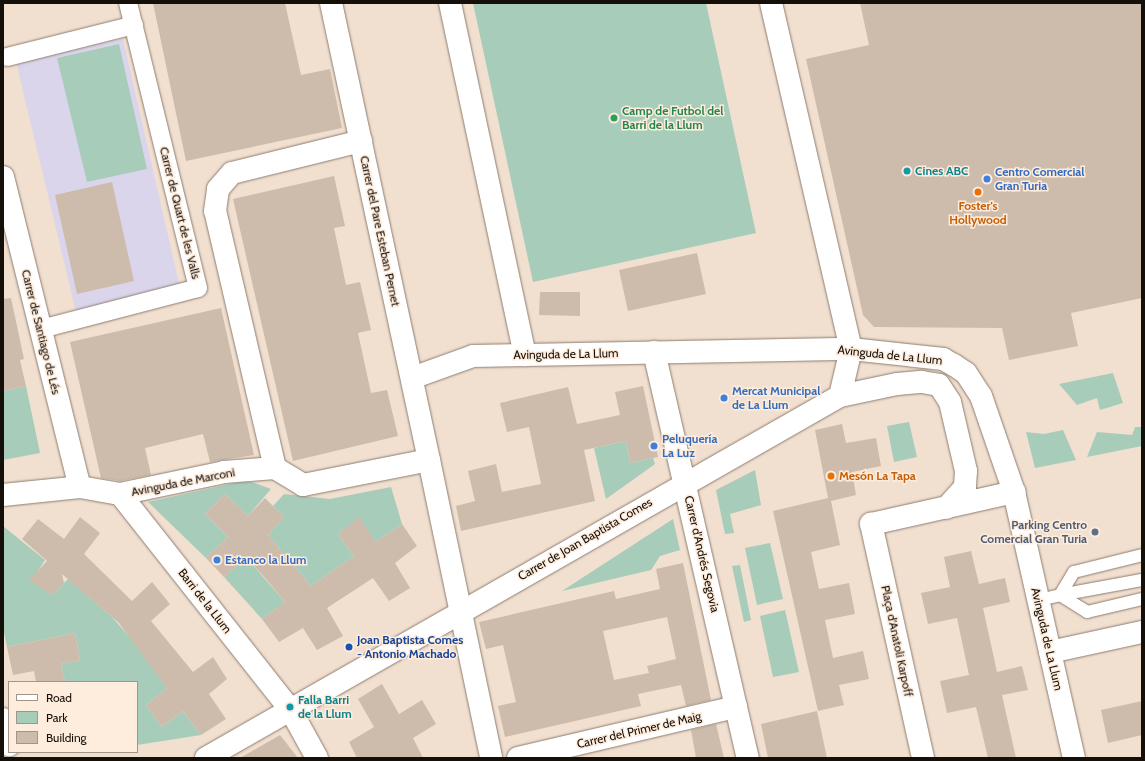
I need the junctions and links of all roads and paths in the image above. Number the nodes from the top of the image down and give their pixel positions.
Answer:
1 (128, 3) edge
2 (331, 3) edge
3 (450, 3) edge
4 (771, 3) edge
5 (134, 25) junction
6 (7, 57) dead end
7 (361, 141) junction
8 (3, 177) edge
9 (40, 329) junction
10 (852, 349) junction
11 (654, 352) junction
12 (525, 355) junction
13 (412, 378) junction
14 (840, 396) junction
15 (430, 460) junction
16 (275, 468) junction
17 (686, 481) junction
18 (80, 487) junction
19 (1014, 492) junction
20 (120, 494) junction
21 (3, 495) edge
22 (946, 508) junction
23 (1142, 555) edge
24 (1142, 580) edge
25 (1060, 595) junction
26 (1142, 599) edge
27 (1039, 600) junction
28 (461, 611) junction
29 (1142, 632) edge
30 (1050, 652) junction
31 (736, 707) junction
32 (290, 709) junction
33 (3, 719) edge
34 (8, 741) edge
35 (206, 758) edge
36 (317, 758) edge
37 (491, 758) edge
38 (518, 758) edge
39 (748, 758) edge
40 (923, 758) edge
41 (1074, 758) edge

1 - 5 street, Carrer de Quart de les Valls
2 - 7 street, Carrer del Pare Esteban Pernet
3 - 12 street
4 - 10 street
5 - 6 street
5 - 9 street, Carrer de Quart de les Valls
7 - 13 street, Carrer del Pare Esteban Pernet
7 - 16 street
8 - 9 street, Carrer de Santiago de Lés
9 - 18 street, Carrer de Santiago de Lés
10 - 11 street, Avinguda de La Llum
10 - 14 street
10 - 19 street, Avinguda de La Llum
11 - 12 street, Avinguda de La Llum
11 - 17 street, Carrer d'Andrés Segovia
12 - 13 street, Avinguda de La Llum
13 - 15 street, Carrer del Pare Esteban Pernet
14 - 17 street, Carrer de Joan Baptista Comes
14 - 22 street, Carrer de Joan Baptista Comes
15 - 16 street
15 - 28 street, Carrer del Pare Esteban Pernet
16 - 20 street, Avinguda de Marconi
17 - 28 street, Carrer de Joan Baptista Comes
17 - 31 street, Carrer d'Andrés Segovia
18 - 20 street, Avinguda de Marconi
18 - 21 street, Avinguda de Marconi
19 - 22 street
19 - 27 street, Avinguda de La Llum
20 - 32 street, Barri de la Llum
22 - 40 street, Plaça d'Anatoli Karpoff
23 - 25 lane
24 - 25 lane
25 - 26 lane
25 - 27 lane
27 - 30 street, Avinguda de La Llum
28 - 32 street, Carrer de Joan Baptista Comes
28 - 37 street, Carrer del Pare Esteban Pernet
29 - 30 street
30 - 41 street, Avinguda de La Llum
31 - 38 street, Carrer del Primer de Maig
31 - 39 street, Carrer d'Andrés Segovia
32 - 35 street, Carrer de Joan Baptista Comes
32 - 36 street, Barri de la Llum
33 - 34 street

